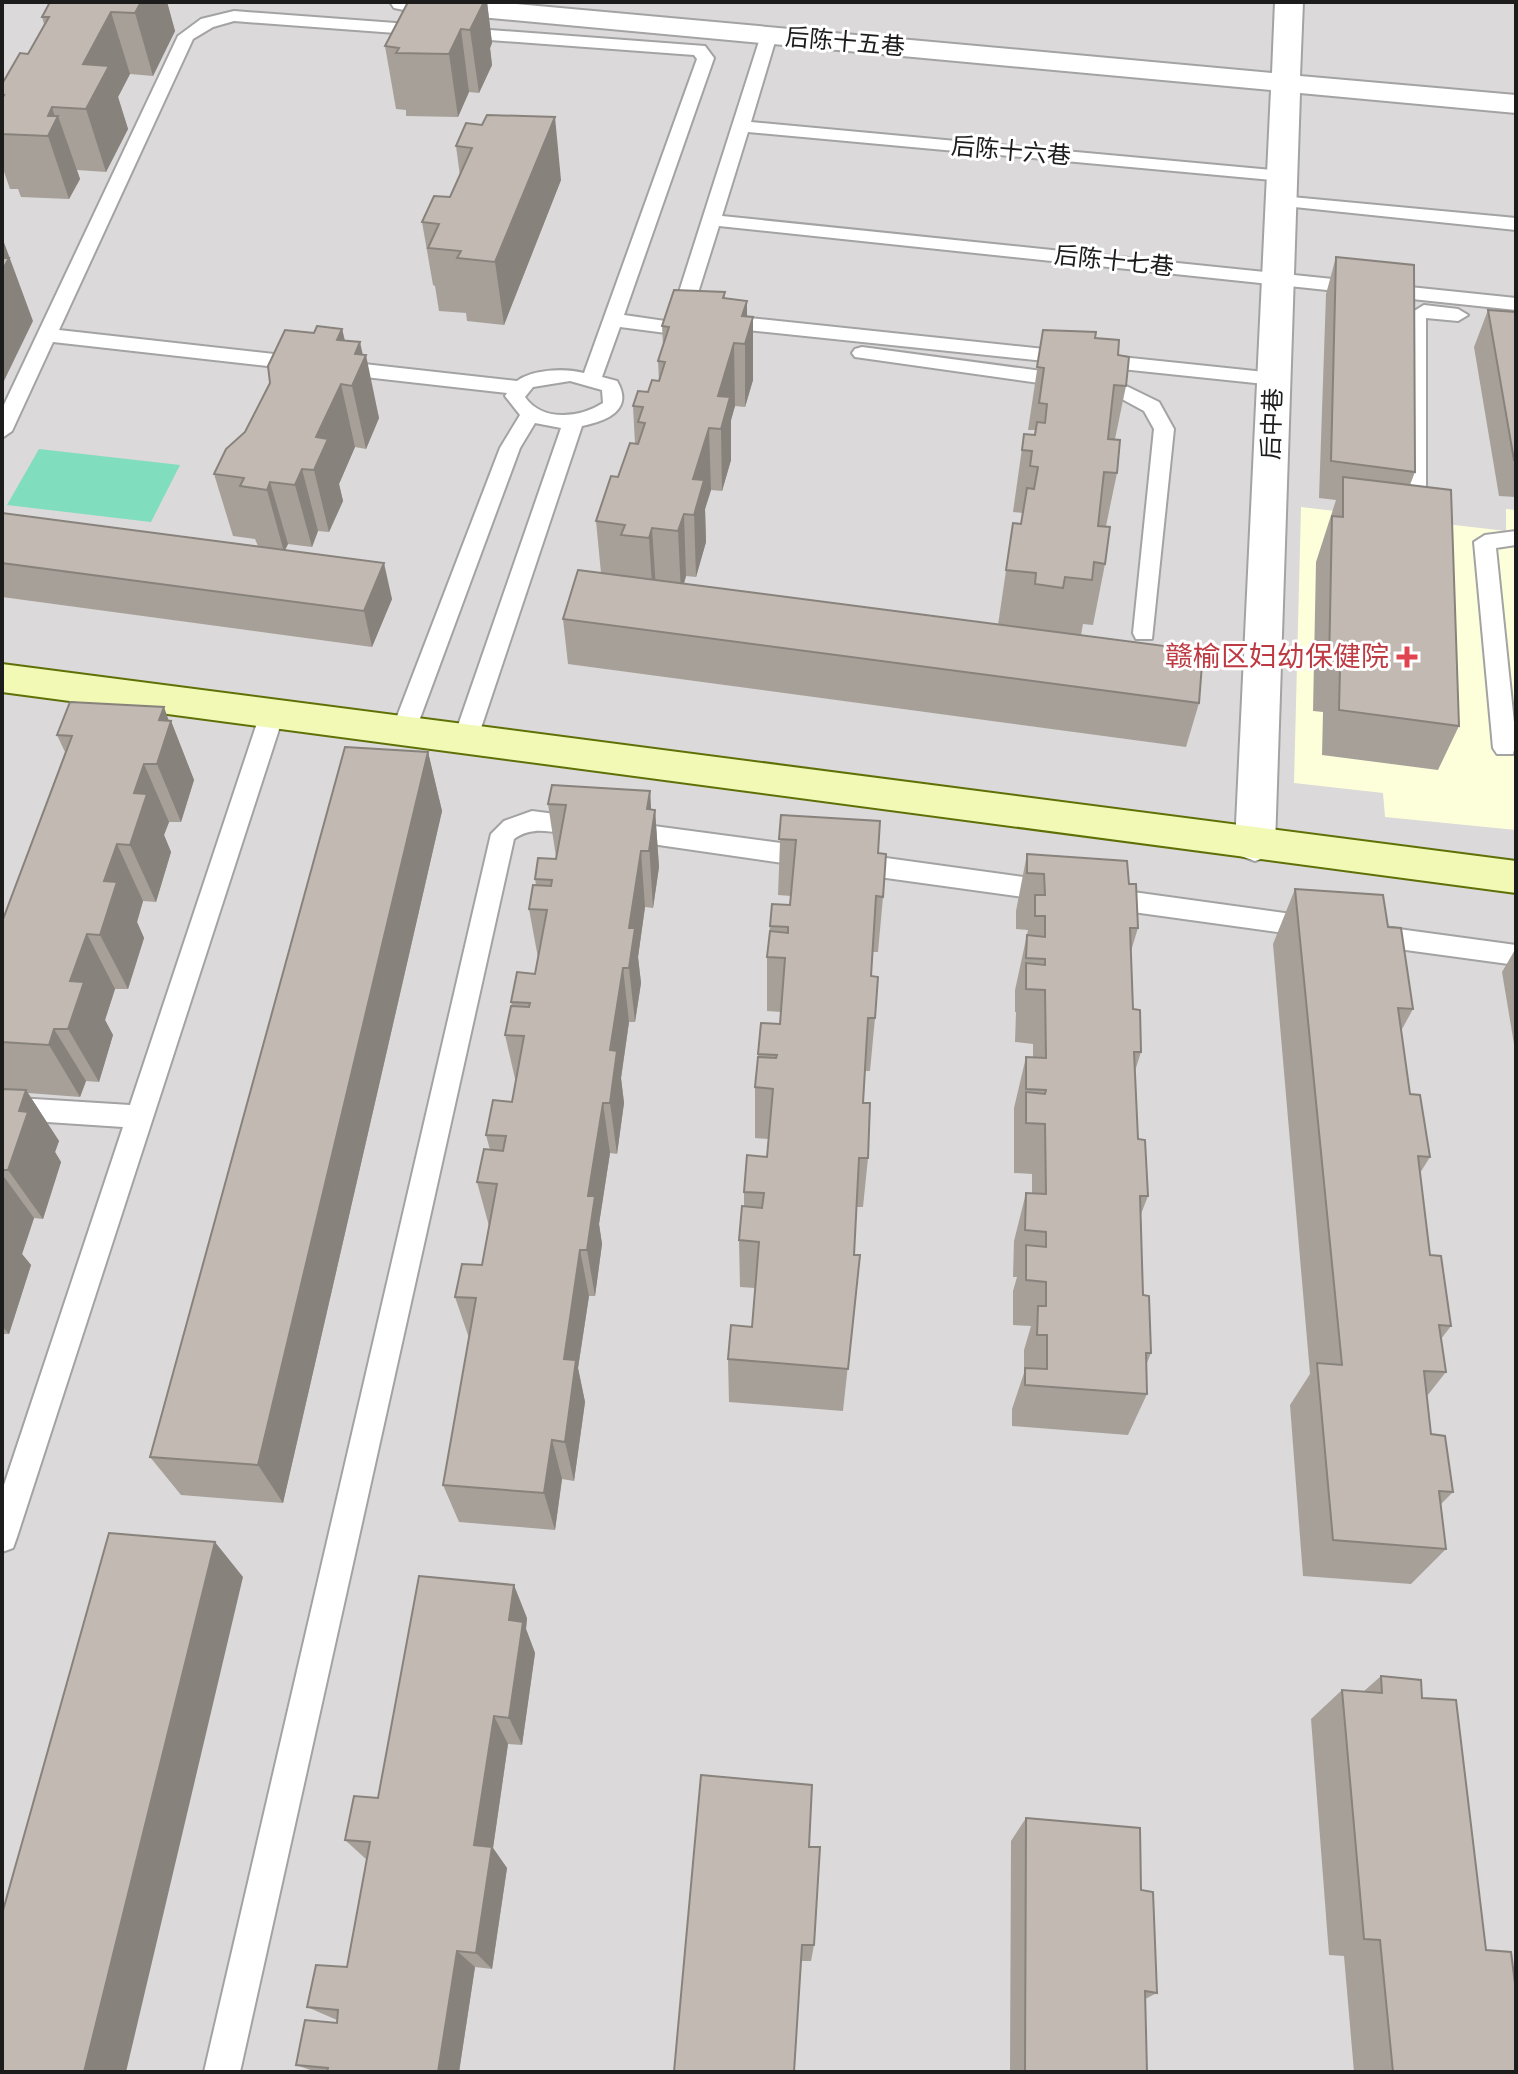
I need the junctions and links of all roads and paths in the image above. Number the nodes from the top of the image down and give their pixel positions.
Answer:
1 (404, 2) edge
2 (1289, 2) edge
3 (769, 35) junction
4 (1286, 81) junction
5 (1516, 104) edge
6 (741, 126) junction
7 (1282, 188) junction
8 (711, 220) junction
9 (1516, 224) edge
10 (1278, 278) junction
11 (1516, 304) edge
12 (613, 320) junction
13 (1516, 321) edge
14 (47, 335) junction
15 (592, 379) junction
16 (1274, 379) junction
17 (519, 388) junction
18 (531, 413) junction
19 (574, 420) junction
20 (2, 431) edge
21 (1416, 493) edge
22 (1516, 538) edge
23 (1144, 633) dead end
24 (1505, 633) edge
25 (2, 678) edge
26 (272, 714) junction
27 (403, 732) junction
28 (465, 740) junction
29 (1505, 748) dead end
30 (1255, 845) junction
31 (1516, 877) edge
32 (1516, 955) edge
33 (2, 1108) edge
34 (139, 1117) junction
35 (2, 1537) edge
36 (222, 2072) edge

1 - 3 street, 后陈十五巷
2 - 4 street, 后中巷
3 - 4 street, 后陈十五巷
3 - 6 lane
4 - 5 street, 后陈十五巷
4 - 7 street, 后中巷
6 - 7 lane, 后陈十六巷
6 - 8 lane
7 - 9 lane, 后陈十六巷
7 - 10 street, 后中巷
8 - 10 lane, 后陈十七巷
8 - 16 lane
10 - 11 lane, 后陈十七巷
10 - 16 street, 后中巷
12 - 14 lane
12 - 15 lane
12 - 23 lane
13 - 21 lane
14 - 17 lane
14 - 20 lane
15 - 17 lane
15 - 19 lane
16 - 30 street, 后中巷
17 - 18 lane
18 - 19 lane
18 - 27 lane
19 - 28 lane
22 - 24 lane
24 - 29 lane
25 - 26 street
26 - 27 street
26 - 34 lane
27 - 28 street
28 - 30 street
30 - 31 street
32 - 36 lane
33 - 34 lane
34 - 35 lane

